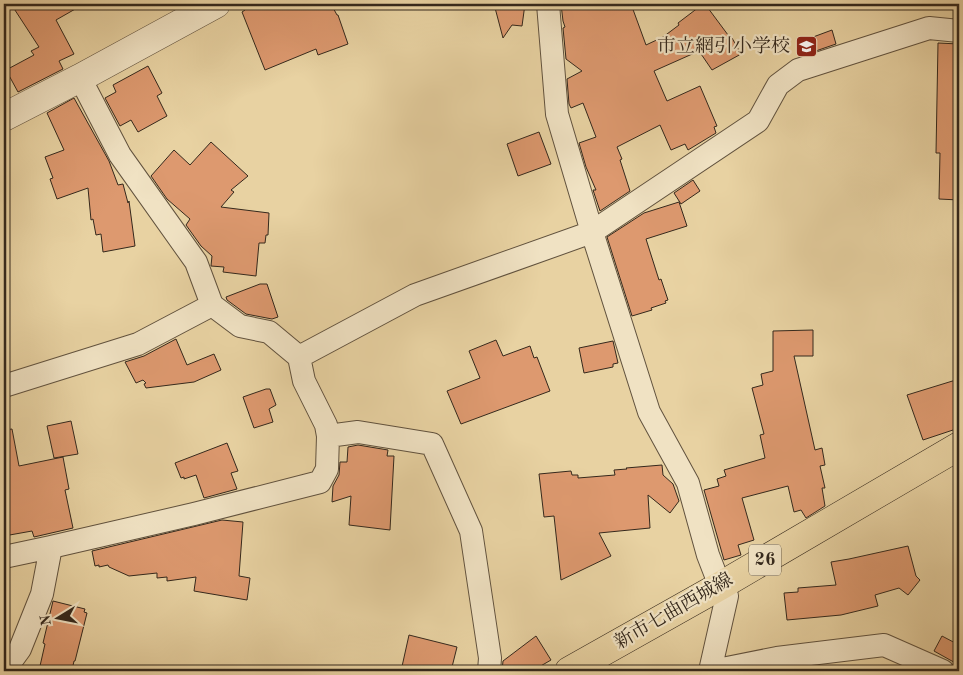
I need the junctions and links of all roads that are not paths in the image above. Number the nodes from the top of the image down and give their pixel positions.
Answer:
1 (216, 4) edge
2 (548, 4) edge
3 (959, 30) edge
4 (80, 78) junction
5 (4, 117) edge
6 (592, 232) junction
7 (212, 305) junction
8 (299, 358) junction
9 (4, 386) edge
10 (328, 436) junction
11 (959, 446) edge
12 (51, 546) junction
13 (4, 557) edge
14 (720, 586) junction
15 (4, 671) edge
16 (488, 671) edge
17 (569, 671) edge
18 (711, 671) edge
19 (943, 671) edge

1 - 4 street
2 - 6 street
3 - 6 street
4 - 5 street
4 - 7 street
6 - 8 street
6 - 14 street
7 - 8 street
7 - 9 street
8 - 10 street
10 - 12 street
10 - 16 street
11 - 14 main road, 新市七曲西城線 / 26
12 - 13 street
12 - 15 street
14 - 17 main road, 新市七曲西城線 / 26
14 - 18 street
18 - 19 street

